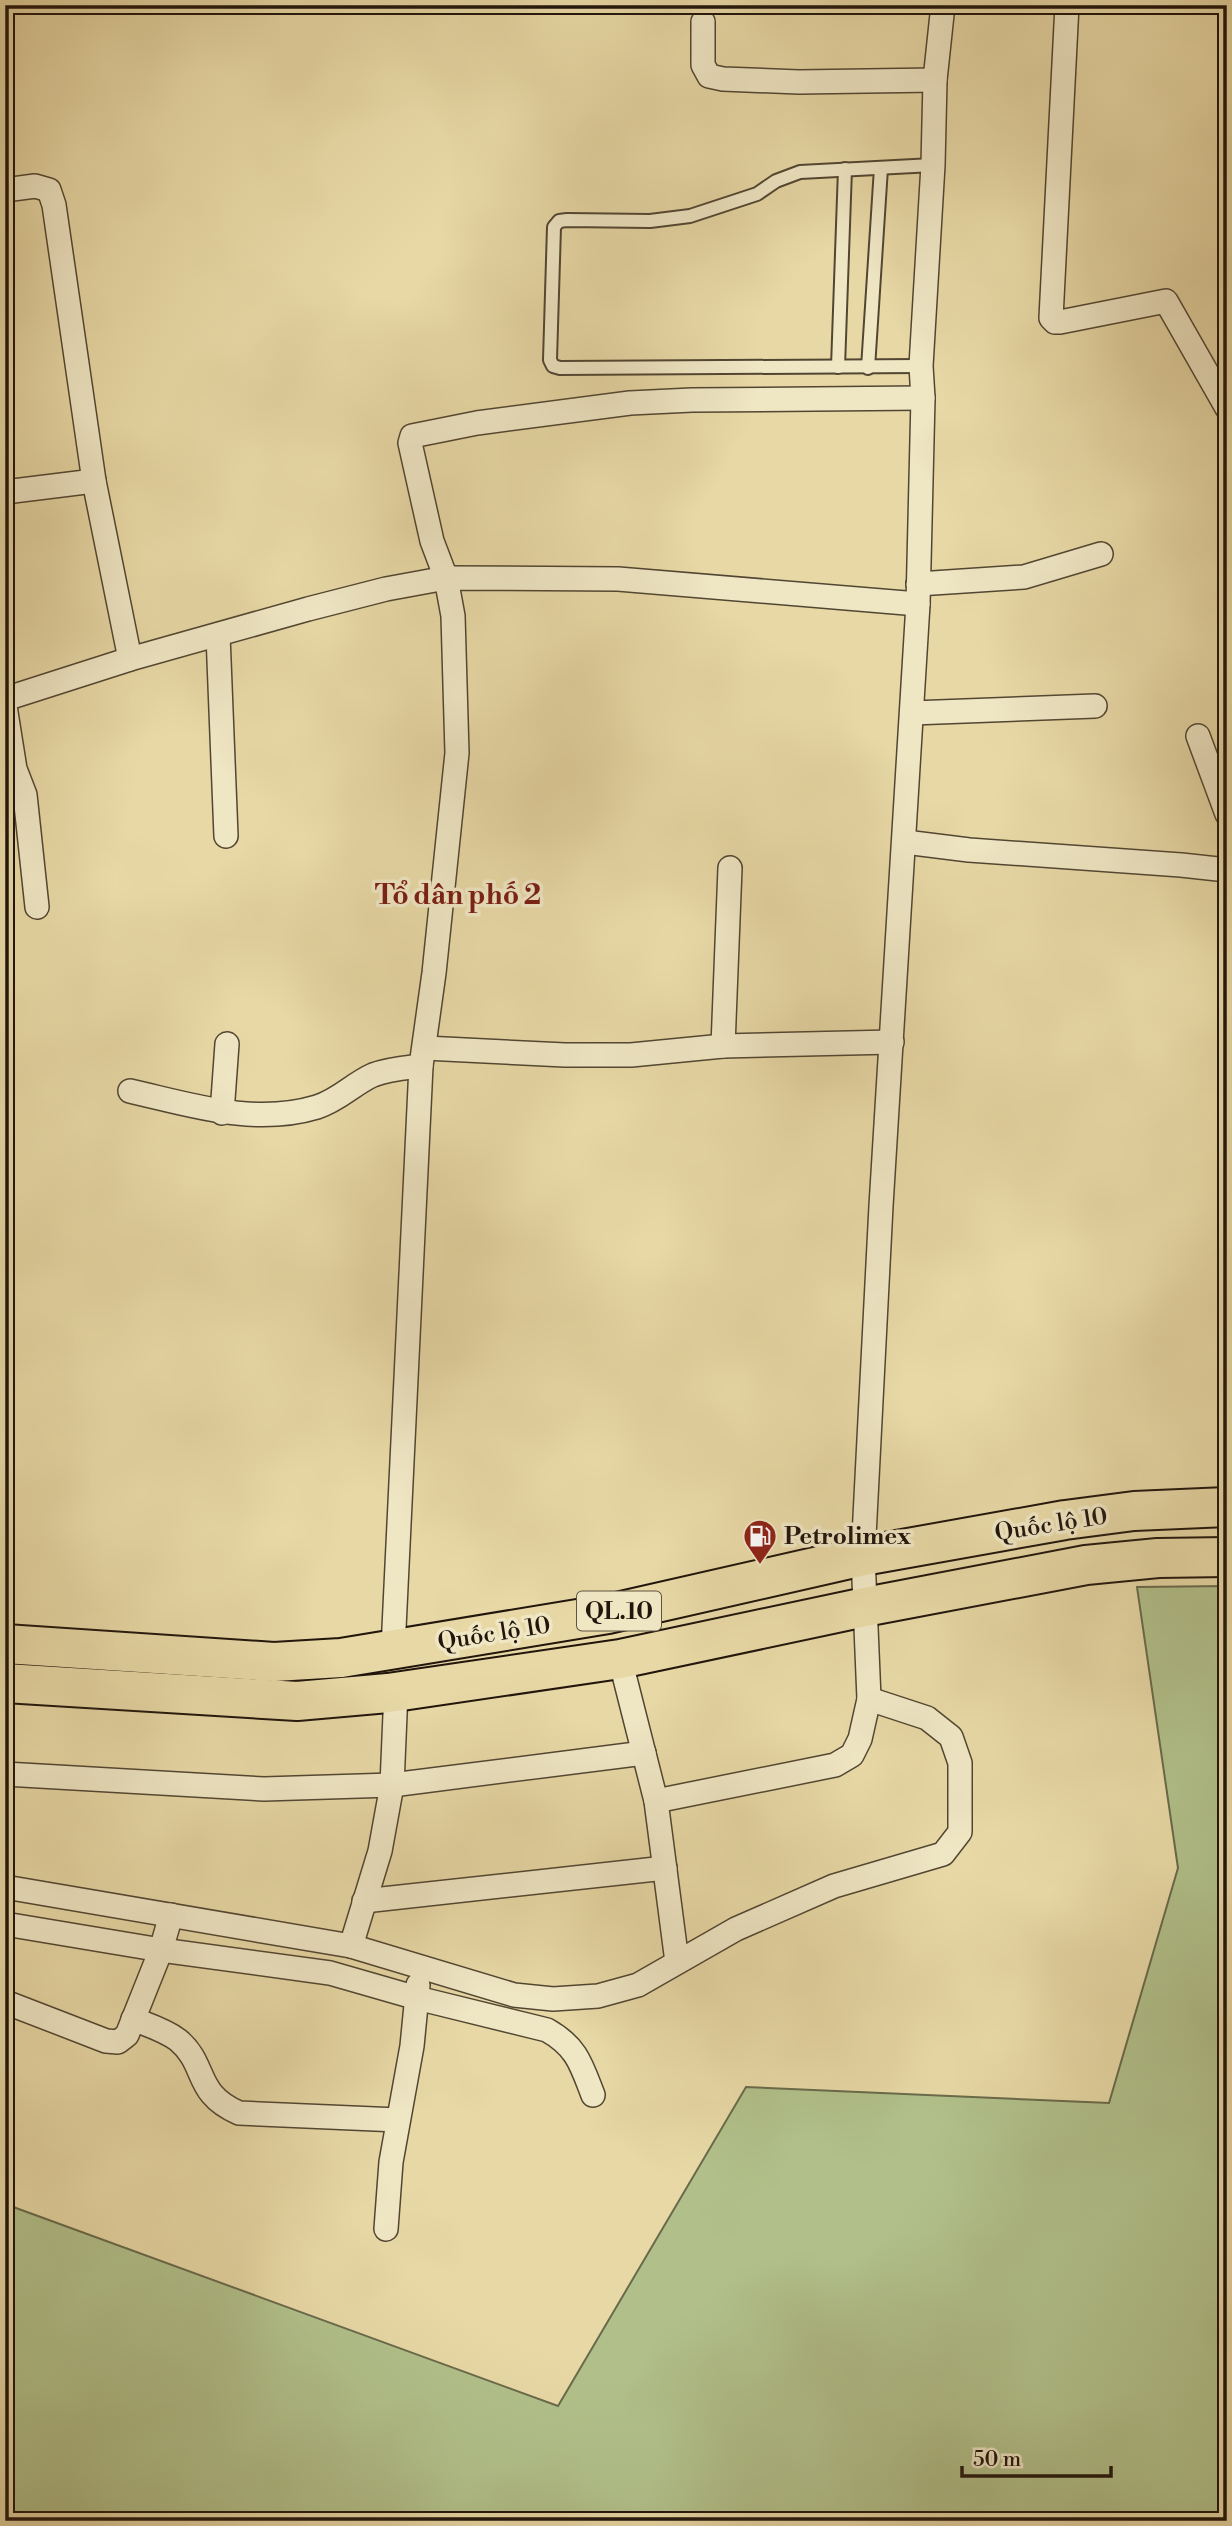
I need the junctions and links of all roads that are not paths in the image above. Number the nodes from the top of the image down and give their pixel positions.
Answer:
1 (943, 5) edge
2 (1067, 5) edge
3 (703, 22) dead end
4 (935, 79) junction
5 (933, 165) junction
6 (881, 168) junction
7 (845, 169) junction
8 (5, 190) edge
9 (921, 366) junction
10 (838, 367) junction
11 (868, 368) junction
12 (923, 398) junction
13 (1227, 408) edge
14 (94, 481) junction
15 (5, 492) edge
16 (1101, 554) dead end
17 (446, 578) junction
18 (918, 594) junction
19 (218, 635) junction
20 (130, 659) junction
21 (5, 699) edge
22 (5, 706) edge
23 (1095, 706) dead end
24 (912, 713) junction
25 (1198, 736) dead end
26 (1227, 814) edge
27 (226, 836) dead end
28 (905, 842) junction
29 (730, 869) dead end
30 (1227, 870) edge
31 (37, 907) dead end
32 (891, 1041) junction
33 (227, 1044) dead end
34 (723, 1046) junction
35 (423, 1057) junction
36 (131, 1091) dead end
37 (222, 1113) junction
38 (1227, 1505) edge
39 (863, 1556) junction
40 (1227, 1557) edge
41 (865, 1607) junction
42 (5, 1644) edge
43 (393, 1649) junction
44 (620, 1660) junction
45 (5, 1683) edge
46 (396, 1691) junction
47 (869, 1699) junction
48 (644, 1753) junction
49 (5, 1774) edge
50 (392, 1785) junction
51 (656, 1801) junction
52 (665, 1868) junction
53 (5, 1887) edge
54 (364, 1901) junction
55 (5, 1924) edge
56 (166, 1932) junction
57 (351, 1946) junction
58 (283, 1950) junction
59 (677, 1962) junction
60 (418, 1983) junction
61 (5, 2002) edge
62 (133, 2019) junction
63 (593, 2095) dead end
64 (398, 2120) junction
65 (386, 2229) dead end

1 - 4 street
2 - 13 street
3 - 4 street
4 - 5 street
5 - 6 lane
5 - 9 street
6 - 7 lane
6 - 11 lane
7 - 10 lane
7 - 10 lane
8 - 14 street
9 - 11 lane
9 - 12 street
10 - 11 lane
12 - 17 street
12 - 18 street
14 - 15 street
14 - 20 street
16 - 18 street
17 - 18 street
17 - 19 street
17 - 35 street
18 - 24 street
19 - 20 street
19 - 27 street
20 - 21 street
22 - 31 street
23 - 24 street
24 - 28 street
25 - 26 street
28 - 30 street
28 - 32 street
29 - 34 street
32 - 34 street
32 - 39 street
33 - 37 street
34 - 35 street
35 - 37 street
35 - 43 street
36 - 37 street
38 - 39 highway, Quốc lộ 10 / QL.10
39 - 41 street
39 - 43 highway, Quốc lộ 10 / QL.10
40 - 41 highway, Quốc lộ 10 / QL.10
41 - 44 highway, Quốc lộ 10 / QL.10
41 - 47 street
42 - 43 highway, Quốc lộ 10 / QL.10
44 - 46 highway, Quốc lộ 10 / QL.10
44 - 48 street
45 - 46 highway, Quốc lộ 10 / QL.10
46 - 50 street
47 - 51 street
47 - 59 street
48 - 50 street
48 - 51 street
49 - 50 street
50 - 54 street
51 - 52 street
52 - 54 street
52 - 59 street
53 - 56 street
54 - 57 street
55 - 56 street
56 - 58 street
56 - 58 street
56 - 62 street
57 - 58 street
57 - 60 street
58 - 60 street
59 - 60 street
60 - 63 street
60 - 64 street
61 - 62 street
62 - 64 street
64 - 65 street

